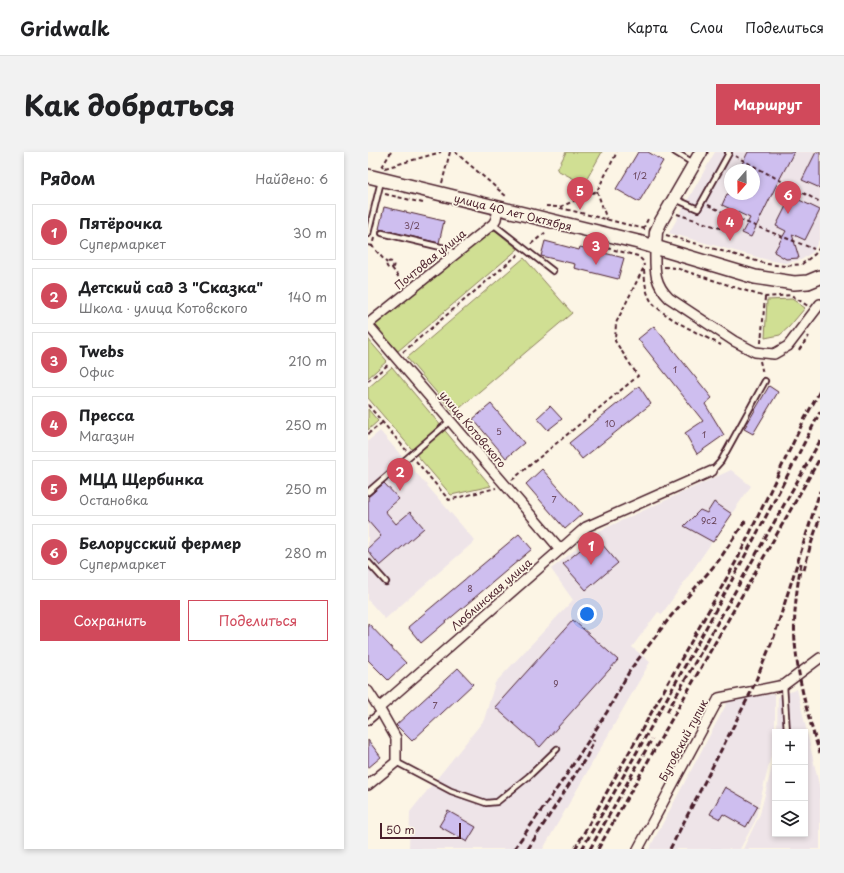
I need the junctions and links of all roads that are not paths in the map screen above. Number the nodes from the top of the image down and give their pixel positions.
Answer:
1 (675, 152) edge
2 (701, 152) edge
3 (728, 152) edge
4 (695, 164) junction
5 (368, 176) edge
6 (381, 180) junction
7 (674, 198) junction
8 (498, 208) junction
9 (493, 224) junction
10 (382, 233) road end
11 (368, 234) edge
12 (655, 248) junction
13 (455, 255) junction
14 (553, 271) dead end
15 (820, 278) edge
16 (818, 308) edge
17 (368, 325) edge
18 (765, 381) road end
19 (450, 421) junction
20 (712, 471) joint
21 (368, 492) edge
22 (560, 549) junction
23 (368, 562) edge
24 (386, 582) dead end
25 (820, 658) edge
26 (784, 685) junction
27 (368, 691) edge
28 (380, 709) junction
29 (368, 722) edge
30 (787, 729) edge
31 (557, 749) dead end
32 (396, 762) junction
33 (368, 785) edge
34 (638, 849) edge

1 - 4 lane
2 - 4 street
3 - 7 lane
4 - 7 street
5 - 6 main road, улица 40 лет Октября
6 - 8 main road, улица 40 лет Октября
6 - 11 lane
7 - 12 street
8 - 9 street
8 - 12 main road, улица 40 лет Октября
9 - 13 street, Почтовая улица
9 - 14 lane
10 - 13 lane
12 - 15 main road, улица 40 лет Октября
12 - 16 street
13 - 17 street, Почтовая улица
17 - 19 street, улица Котовского
18 - 20 lane
19 - 21 lane
19 - 22 street, улица Котовского
20 - 22 street, Люблинская улица
22 - 28 street, Люблинская улица
23 - 24 lane
25 - 26 street, Бутовский тупик
26 - 30 lane
26 - 34 street, Бутовский тупик
27 - 28 street
28 - 29 lane
28 - 32 street
31 - 32 lane
32 - 33 street

